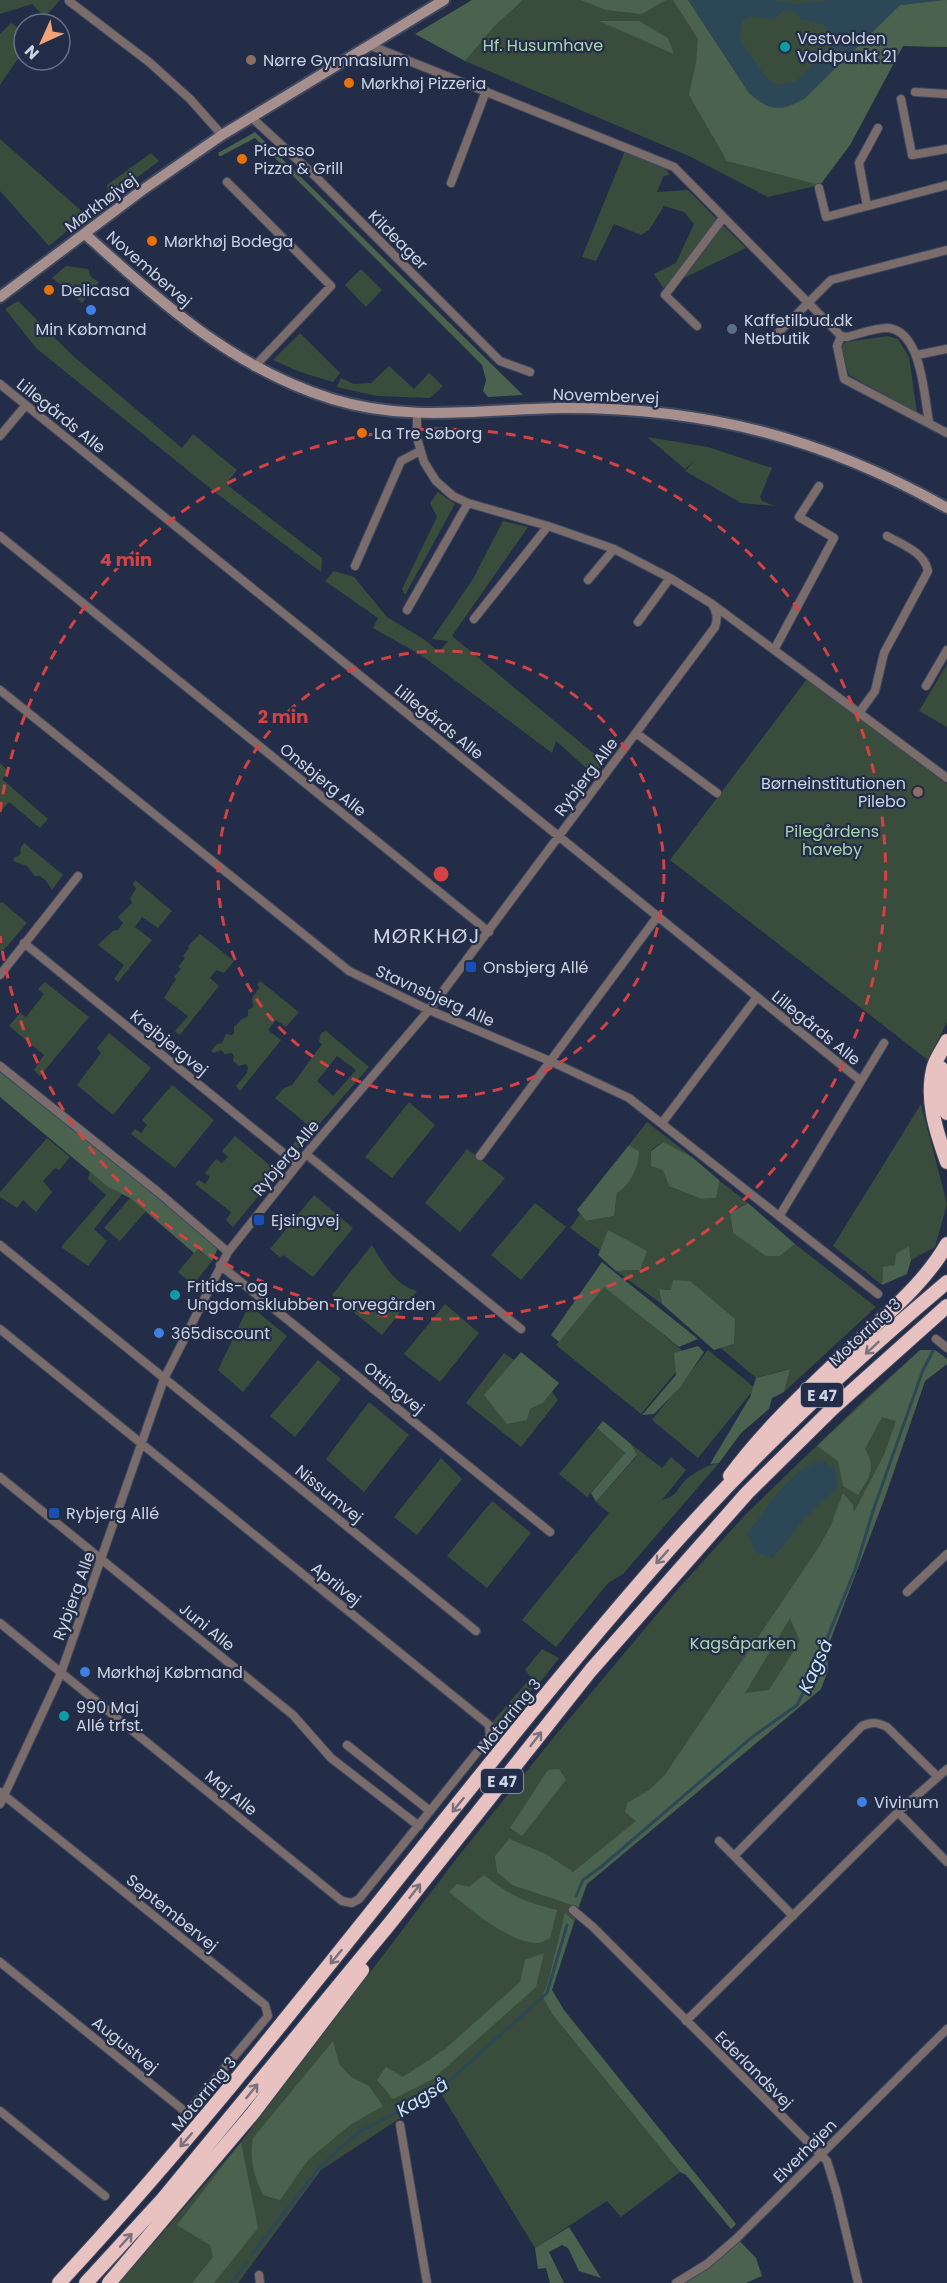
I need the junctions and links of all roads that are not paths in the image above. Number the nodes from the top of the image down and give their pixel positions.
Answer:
1 (444, 0) edge
2 (69, 1) edge
3 (369, 45) junction
4 (486, 91) junction
5 (915, 92) dead end
6 (947, 94) edge
7 (901, 99) dead end
8 (251, 117) junction
9 (878, 128) dead end
10 (222, 135) junction
11 (947, 149) edge
12 (227, 183) dead end
13 (451, 183) dead end
14 (947, 185) edge
15 (819, 188) dead end
16 (867, 206) junction
17 (723, 218) junction
18 (85, 234) junction
19 (947, 250) edge
20 (0, 297) edge
21 (807, 304) junction
22 (697, 326) dead end
23 (841, 336) junction
24 (767, 339) dead end
25 (947, 349) edge
26 (917, 355) junction
27 (254, 366) junction
28 (530, 372) dead end
29 (0, 384) edge
30 (26, 405) junction
31 (417, 414) junction
32 (929, 422) junction
33 (947, 433) edge
34 (0, 436) edge
35 (420, 451) junction
36 (819, 486) dead end
37 (468, 503) junction
38 (947, 508) edge
39 (548, 526) junction
40 (0, 536) edge
41 (887, 536) dead end
42 (614, 549) junction
43 (355, 566) dead end
44 (670, 578) junction
45 (588, 580) dead end
46 (712, 604) junction
47 (407, 610) dead end
48 (474, 619) dead end
49 (638, 622) dead end
50 (774, 650) junction
51 (947, 650) edge
52 (926, 686) dead end
53 (0, 690) edge
54 (859, 713) junction
55 (636, 733) junction
56 (947, 778) edge
57 (717, 793) dead end
58 (559, 837) junction
59 (78, 876) dead end
60 (657, 917) junction
61 (489, 932) junction
62 (24, 943) junction
63 (0, 975) edge
64 (757, 998) junction
65 (429, 1010) junction
66 (884, 1043) dead end
67 (945, 1045) edge
68 (550, 1061) junction
69 (0, 1066) edge
70 (861, 1082) junction
71 (947, 1113) edge
72 (662, 1123) junction
73 (306, 1154) junction
74 (480, 1156) dead end
75 (947, 1161) edge
76 (297, 1164) junction
77 (780, 1215) junction
78 (947, 1244) edge
79 (0, 1245) edge
80 (228, 1252) junction
81 (220, 1265) junction
82 (947, 1282) edge
83 (878, 1294) dead end
84 (947, 1306) edge
85 (0, 1329) edge
86 (521, 1329) dead end
87 (936, 1339) dead end
88 (947, 1348) edge
89 (164, 1379) junction
90 (142, 1444) junction
91 (0, 1477) edge
92 (702, 1514) junction
93 (550, 1532) dead end
94 (947, 1554) edge
95 (102, 1559) junction
96 (907, 1592) dead end
97 (0, 1623) edge
98 (476, 1631) dead end
99 (61, 1673) junction
100 (347, 1745) dead end
101 (947, 1769) edge
102 (938, 1777) junction
103 (2, 1793) edge
104 (0, 1804) edge
105 (430, 1811) junction
106 (898, 1812) junction
107 (418, 1826) junction
108 (719, 1841) dead end
109 (734, 1856) junction
110 (947, 1862) edge
111 (573, 1910) dead end
112 (793, 1916) junction
113 (391, 1922) junction
114 (0, 1962) edge
115 (686, 2021) junction
116 (947, 2029) edge
117 (224, 2068) joint
118 (0, 2111) edge
119 (399, 2125) dead end
120 (820, 2155) junction
121 (105, 2196) dead end
122 (59, 2283) edge
123 (86, 2283) edge
124 (109, 2283) edge
125 (427, 2283) edge
126 (676, 2283) edge
127 (858, 2283) edge

1 - 3 street, Mørkhøjvej
2 - 10 street
3 - 4 street
3 - 8 street, Mørkhøjvej
4 - 13 street
4 - 17 street
5 - 6 street
7 - 11 street
8 - 10 street, Mørkhøjvej
8 - 28 street, Kildeager
9 - 16 street
10 - 18 street, Mørkhøjvej
12 - 27 street
14 - 16 street
15 - 16 street
17 - 21 street
17 - 22 street
18 - 20 street, Mørkhøjvej
18 - 27 street, Novembervej
19 - 21 street
21 - 23 street
21 - 24 street
23 - 26 street
23 - 32 street
25 - 26 street
26 - 32 street
27 - 31 street, Novembervej
29 - 30 street, Lillegårds Alle
30 - 34 street
30 - 58 street, Lillegårds Alle
31 - 35 street
31 - 38 street, Novembervej
32 - 33 street
35 - 37 street
35 - 43 street
36 - 50 street
37 - 39 street
37 - 47 street
39 - 42 street
39 - 48 street
40 - 61 street, Onsbjerg Alle
41 - 54 street
42 - 44 street
42 - 45 street
44 - 46 street
44 - 49 street
46 - 50 street
46 - 55 street, Rybjerg Alle
50 - 54 street
51 - 52 street
53 - 65 street, Stavnsbjerg Alle
54 - 56 street
55 - 57 street
55 - 58 street, Rybjerg Alle
58 - 60 street, Lillegårds Alle
58 - 61 street, Rybjerg Alle
59 - 62 street
60 - 64 street, Lillegårds Alle
60 - 68 street
61 - 65 street, Rybjerg Alle
62 - 63 street
62 - 76 street, Krejbjergvej
64 - 70 street, Lillegårds Alle
64 - 72 street
65 - 68 street, Stavnsbjerg Alle
65 - 73 street, Rybjerg Alle
66 - 70 street
67 - 71 highway
67 - 75 highway
68 - 72 street, Stavnsbjerg Alle
68 - 74 street
69 - 80 street
70 - 77 street
72 - 77 street, Stavnsbjerg Alle
73 - 76 street, Rybjerg Alle
73 - 86 street
76 - 80 street, Rybjerg Alle
77 - 83 street, Stavnsbjerg Alle
78 - 92 highway
79 - 89 street, Nissumvej
80 - 81 street, Rybjerg Alle
81 - 89 street, Rybjerg Alle
81 - 93 street, Ottingvej
82 -> 92 highway, Motorring 3 / E 47
113 -> 84 highway, E 47
85 - 90 street, Aprilvej
87 - 88 street
89 - 90 street, Rybjerg Alle
89 - 98 street, Nissumvej
90 - 95 street, Rybjerg Alle
90 - 105 street, Aprilvej
91 - 95 street, Juni Alle
92 -> 122 highway, Motorring 3 / E 47
94 - 96 street
95 - 99 street, Rybjerg Alle
95 - 107 street, Juni Alle
97 - 99 street, Maj Alle
99 - 103 street, Rybjerg Alle
99 - 107 street, Maj Alle
100 - 105 street
101 - 102 street
102 - 106 street
102 - 109 street
103 - 104 street, Rybjerg Alle
103 - 117 street, Septembervej
105 - 107 street, Maj Alle
106 - 110 street
106 - 112 street
108 - 109 street
109 - 112 street
111 - 115 street, Ederlandsvej
112 - 115 street
123 -> 113 highway, E 47
113 - 124 highway
114 - 117 street, Augustvej
115 - 120 street, Ederlandsvej
116 - 120 street, Elverhøjen
118 - 121 street
119 - 125 street
120 - 126 street, Elverhøjen
120 - 127 street, Ederlandsvej

